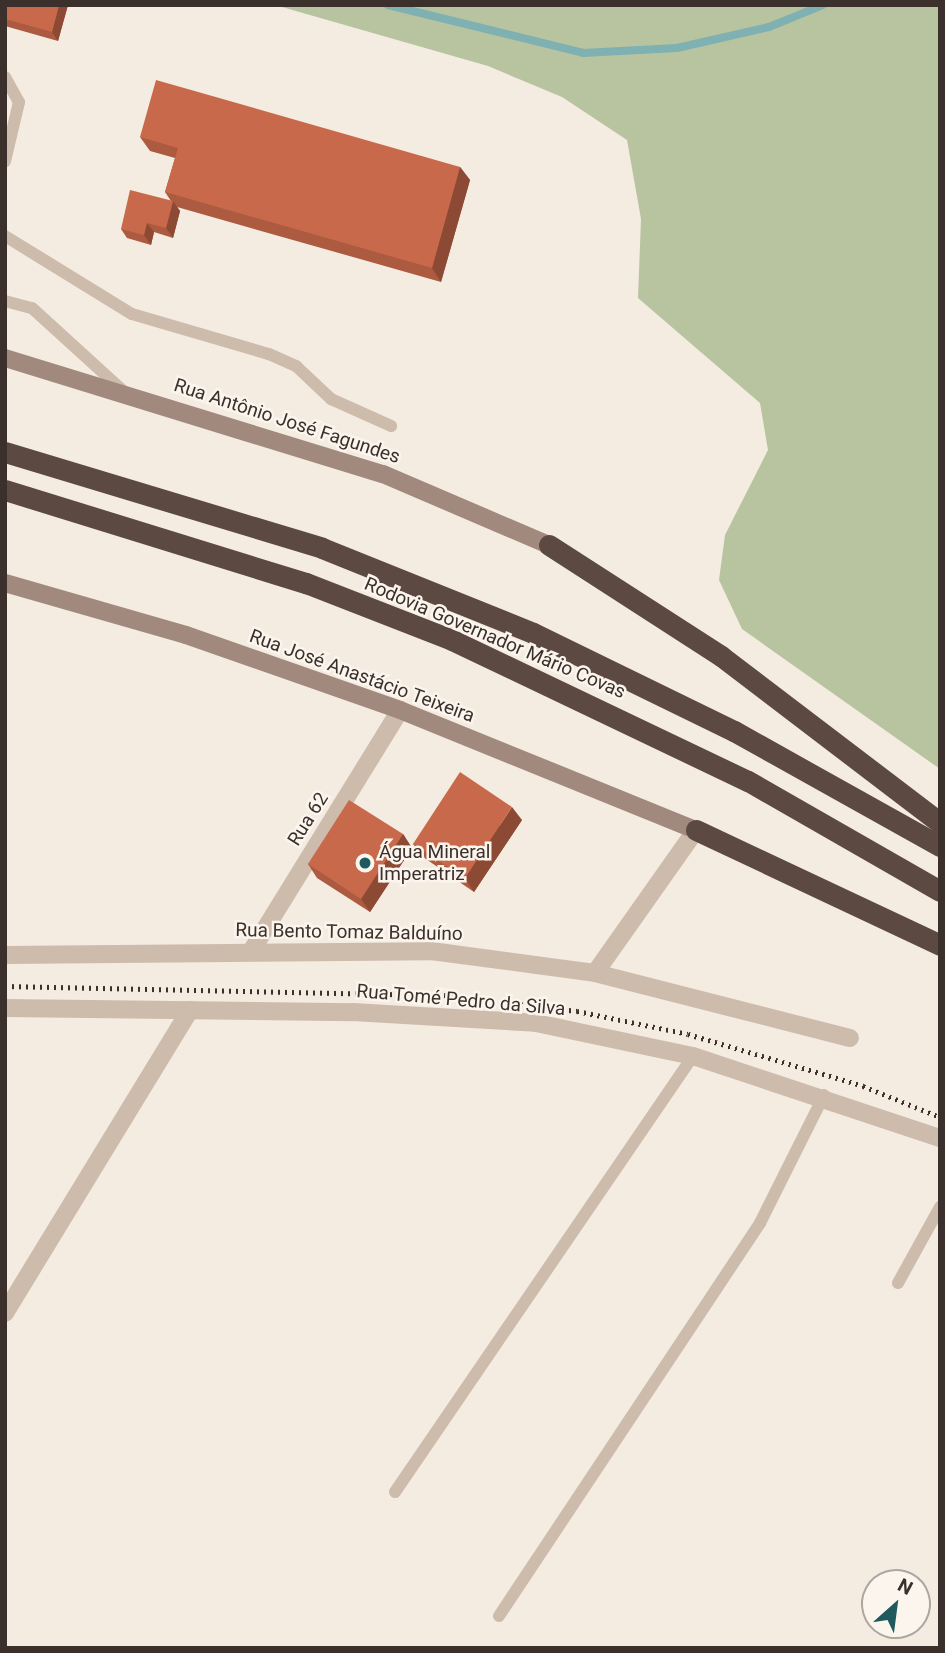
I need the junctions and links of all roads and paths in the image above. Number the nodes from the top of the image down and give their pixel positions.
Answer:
1 (5, 77) edge
2 (5, 161) edge
3 (5, 236) edge
4 (5, 301) edge
5 (5, 358) edge
6 (122, 390) junction
7 (391, 426) dead end
8 (5, 452) edge
9 (5, 490) edge
10 (549, 545) joint
11 (5, 583) edge
12 (400, 710) junction
13 (940, 822) edge
14 (696, 830) junction
15 (940, 846) edge
16 (940, 891) edge
17 (940, 945) edge
18 (252, 950) junction
19 (5, 956) edge
20 (595, 973) junction
21 (5, 1008) edge
22 (190, 1010) junction
23 (850, 1038) dead end
24 (693, 1056) junction
25 (824, 1095) junction
26 (940, 1138) edge
27 (940, 1207) edge
28 (898, 1283) dead end
29 (5, 1313) edge
30 (395, 1492) dead end
31 (499, 1616) dead end

1 - 2 lane
3 - 7 lane
4 - 6 lane
5 - 6 main road, Rua Antônio José Fagundes
6 - 10 main road, Rua Antônio José Fagundes
8 - 15 highway, Rodovia Governador Mário Covas
9 - 16 highway, Rodovia Governador Mário Covas
10 - 13 highway
11 - 12 main road, Rua José Anastácio Teixeira
12 - 14 main road, Rua José Anastácio Teixeira
12 - 18 street, Rua 62
14 - 17 highway
14 - 20 street
18 - 19 street, Rua Bento Tomaz Balduíno
18 - 20 street, Rua Bento Tomaz Balduíno
20 - 23 street, Rua Bento Tomaz Balduíno
21 - 22 street, Rua Tomé Pedro da Silva
22 - 24 street, Rua Tomé Pedro da Silva
22 - 29 street
24 - 25 street, Rua Tomé Pedro da Silva
24 - 30 lane
25 - 26 street, Rua Tomé Pedro da Silva
25 - 31 lane
27 - 28 lane

